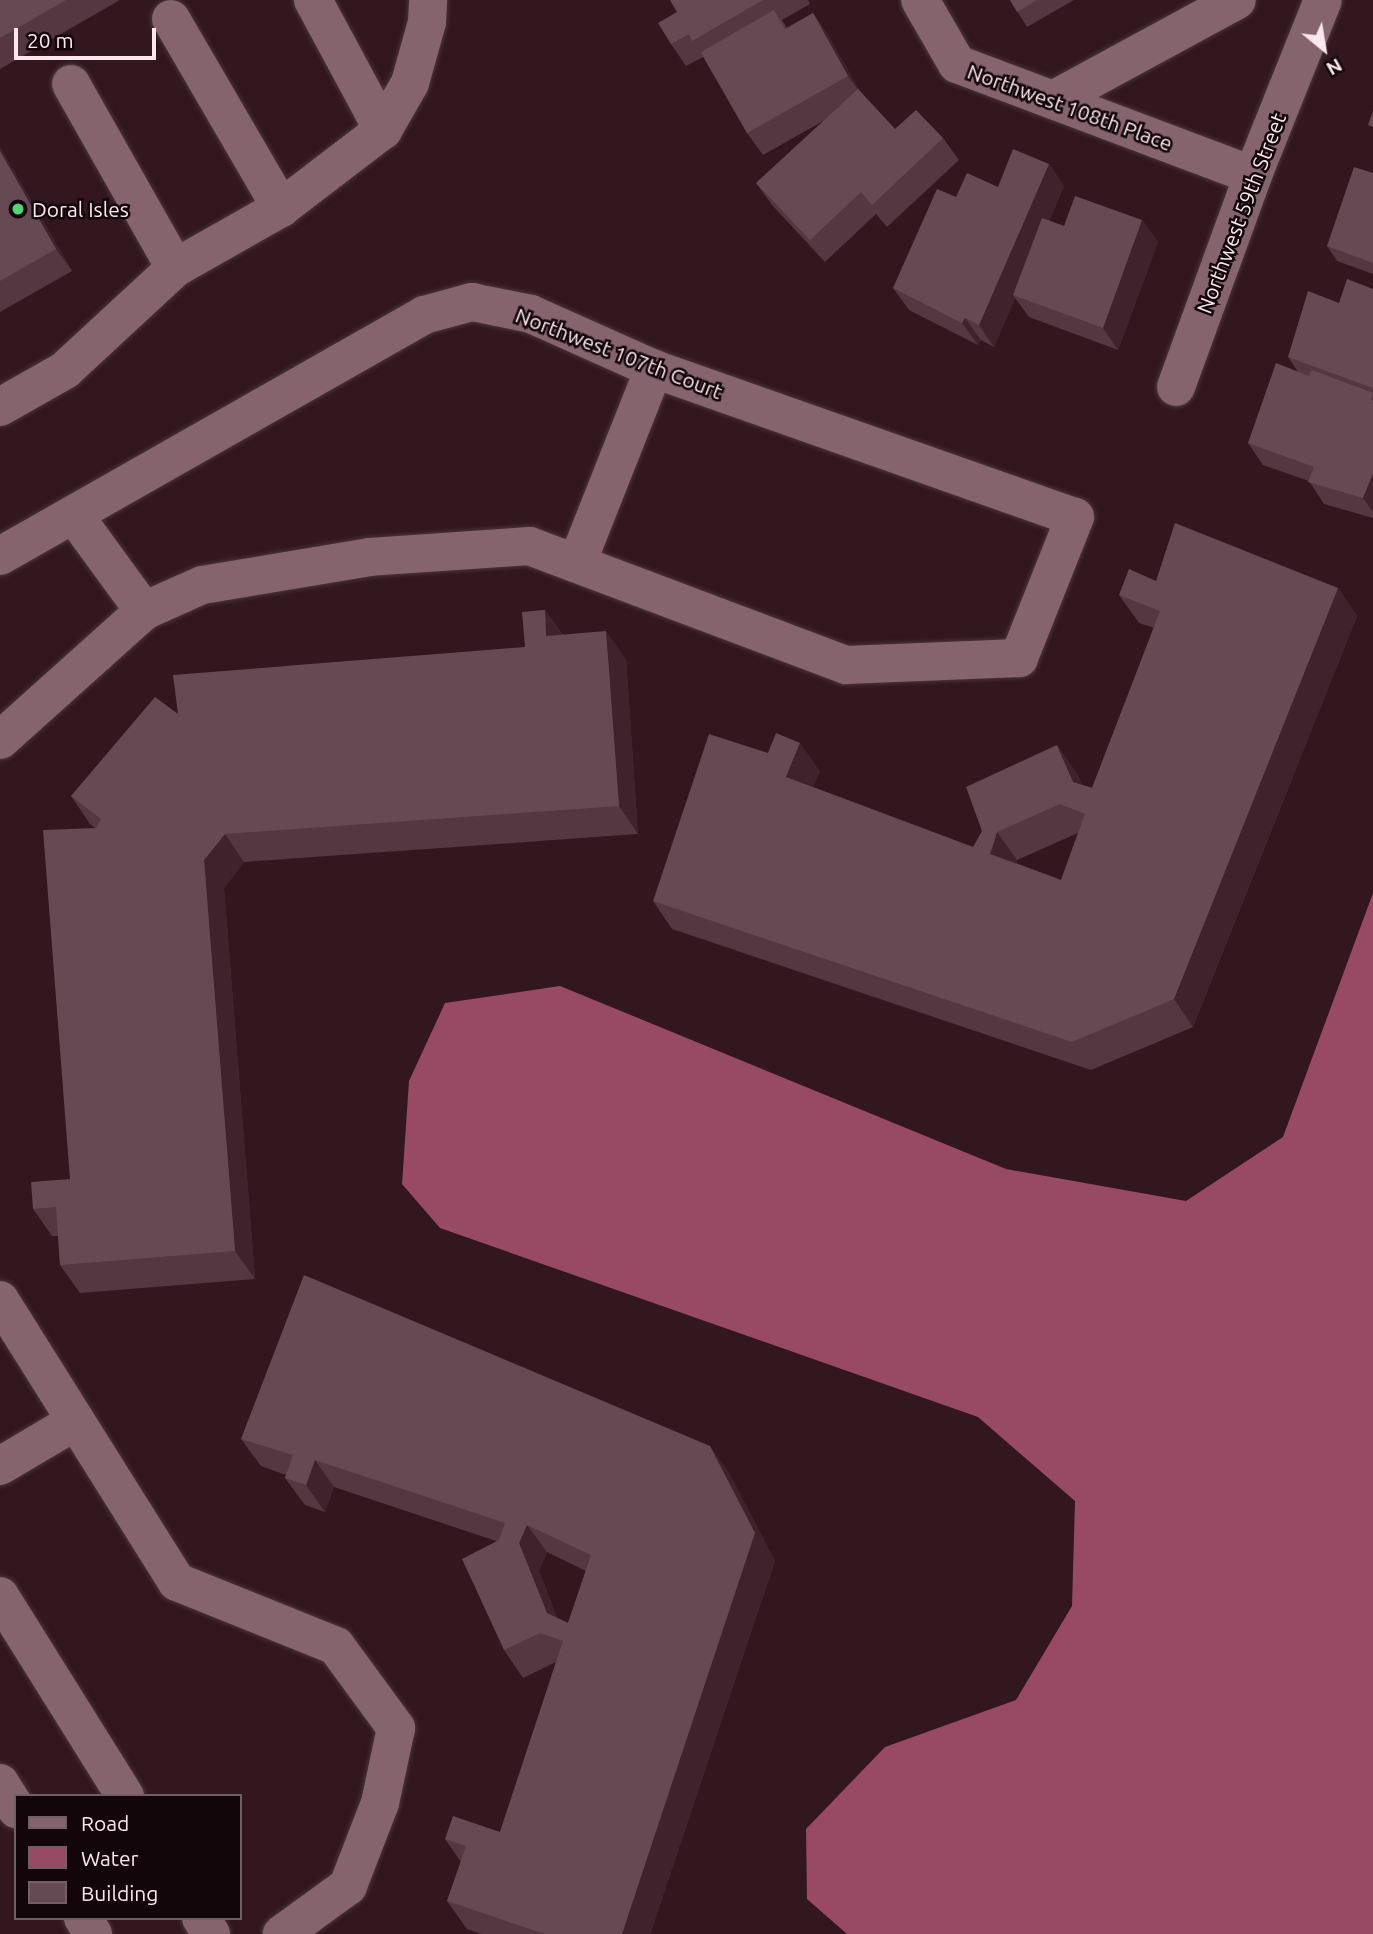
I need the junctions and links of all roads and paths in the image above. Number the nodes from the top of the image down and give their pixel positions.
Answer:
1 (313, 0) edge
2 (428, 0) edge
3 (920, 0) edge
4 (1237, 0) edge
5 (1323, 0) edge
6 (171, 19) dead end
7 (71, 84) dead end
8 (1053, 100) junction
9 (383, 130) junction
10 (1253, 175) junction
11 (281, 208) junction
12 (175, 268) junction
13 (654, 369) junction
14 (1176, 387) dead end
15 (0, 408) edge
16 (74, 515) junction
17 (0, 556) edge
18 (576, 563) junction
19 (144, 611) junction
20 (0, 740) edge
21 (0, 1300) edge
22 (76, 1421) junction
23 (0, 1466) edge
24 (0, 1596) edge
25 (0, 1783) edge
26 (124, 1794) edge
27 (14, 1806) edge
28 (282, 1934) edge

1 - 9 street
2 - 9 street
3 - 8 street, Northwest 108th Place
4 - 8 street
5 - 10 street, Northwest 59th Street
6 - 11 street
7 - 12 street
8 - 10 street, Northwest 108th Place
9 - 11 street
10 - 14 street, Northwest 59th Street
11 - 12 street
12 - 15 street
13 - 16 street, Northwest 107th Court
13 - 18 street
13 - 18 street, Northwest 107th Court
16 - 17 street, Northwest 107th Court
16 - 19 street
18 - 19 street
19 - 20 street
21 - 22 street
22 - 23 street
22 - 28 street
24 - 26 street
25 - 27 street

